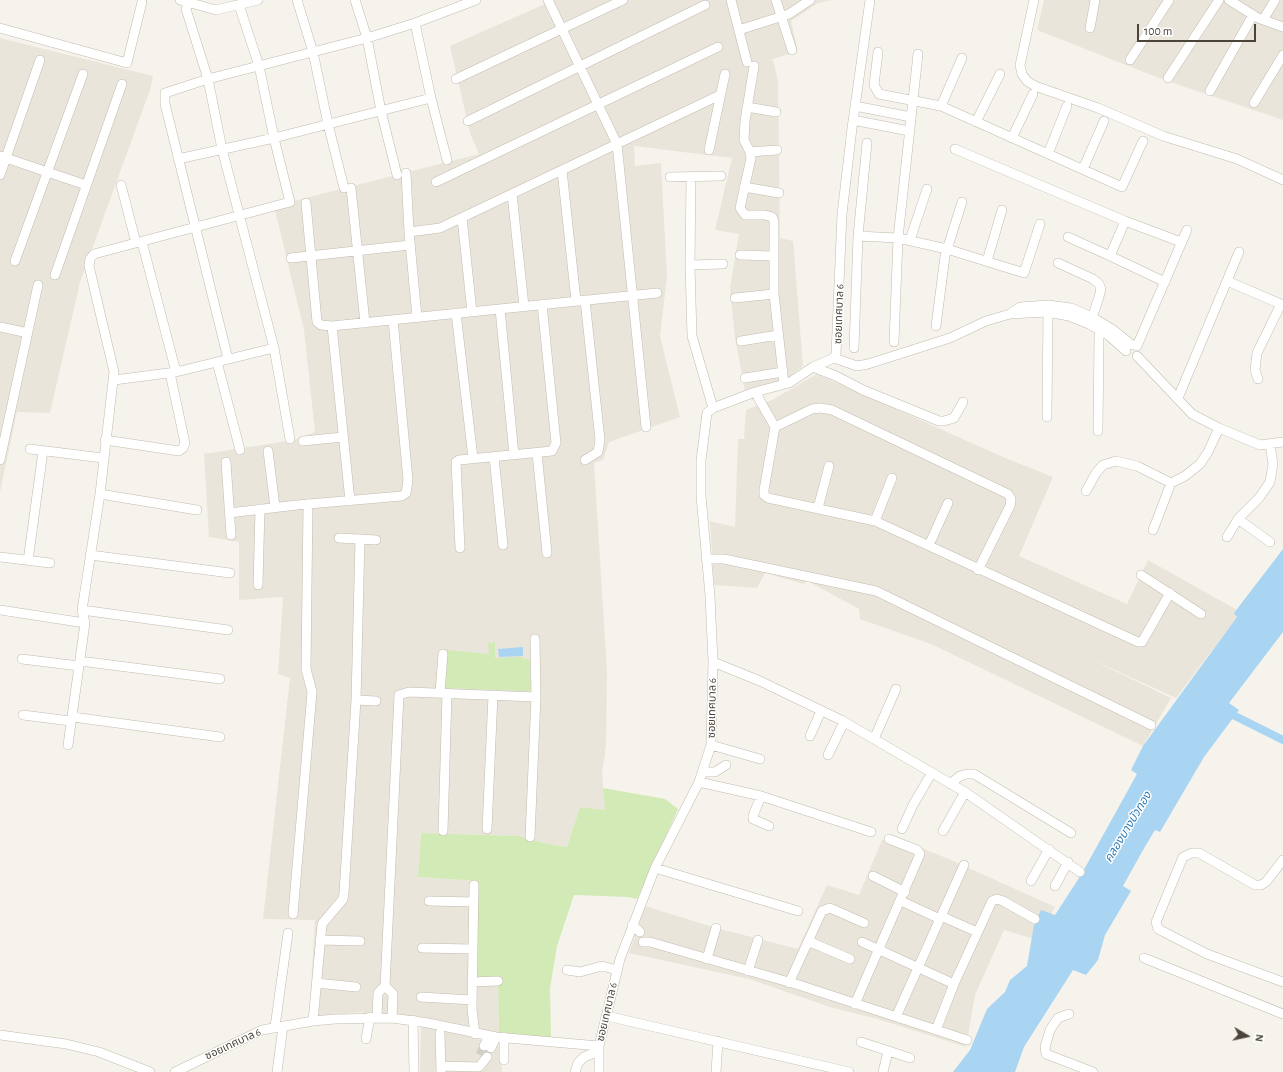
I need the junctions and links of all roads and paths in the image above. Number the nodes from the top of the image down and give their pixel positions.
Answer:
1 (258, 0) edge
2 (297, 0) edge
3 (355, 0) edge
4 (476, 0) edge
5 (548, 0) edge
6 (623, 0) edge
7 (731, 0) edge
8 (776, 0) edge
9 (810, 0) edge
10 (870, 0) edge
11 (1034, 0) edge
12 (1095, 0) edge
13 (1168, 0) edge
14 (1220, 0) edge
15 (1229, 0) edge
16 (1275, 0) edge
17 (184, 1) edge
18 (142, 2) dead end
19 (461, 3) edge
20 (222, 4) edge
21 (239, 4) junction
22 (705, 5) dead end
23 (1253, 15) junction
24 (781, 17) junction
25 (1263, 20) junction
26 (415, 23) junction
27 (1283, 27) edge
28 (0, 28) edge
29 (1090, 28) dead end
30 (562, 29) junction
31 (739, 30) junction
32 (367, 38) junction
33 (718, 47) dead end
34 (792, 50) dead end
35 (313, 52) junction
36 (878, 52) dead end
37 (918, 54) dead end
38 (1283, 55) edge
39 (962, 58) dead end
40 (40, 60) dead end
41 (1130, 60) dead end
42 (259, 66) junction
43 (580, 67) junction
44 (83, 74) dead end
45 (725, 74) dead end
46 (1000, 74) dead end
47 (1168, 78) dead end
48 (208, 79) junction
49 (456, 79) dead end
50 (122, 84) dead end
51 (1210, 91) dead end
52 (1033, 94) dead end
53 (720, 95) junction
54 (431, 98) junction
55 (913, 101) junction
56 (1254, 103) dead end
57 (598, 105) junction
58 (855, 106) junction
59 (941, 106) junction
60 (1067, 106) dead end
61 (747, 107) junction
62 (381, 111) junction
63 (776, 112) dead end
64 (911, 117) junction
65 (853, 120) junction
66 (468, 121) dead end
67 (1104, 121) dead end
68 (976, 122) junction
69 (328, 124) junction
70 (909, 132) junction
71 (274, 138) junction
72 (1012, 138) junction
73 (1143, 141) dead end
74 (867, 143) dead end
75 (617, 144) junction
76 (956, 148) dead end
77 (222, 149) junction
78 (709, 150) dead end
79 (777, 150) dead end
80 (750, 152) junction
81 (1048, 154) junction
82 (3, 157) edge
83 (178, 159) junction
84 (447, 160) dead end
85 (1082, 169) junction
86 (562, 170) junction
87 (47, 172) junction
88 (0, 175) edge
89 (721, 176) dead end
90 (670, 177) dead end
91 (691, 177) junction
92 (1283, 180) edge
93 (436, 182) dead end
94 (86, 186) junction
95 (121, 186) dead end
96 (744, 187) junction
97 (927, 189) dead end
98 (779, 193) dead end
99 (512, 194) junction
100 (962, 202) dead end
101 (306, 203) dead end
102 (1002, 210) dead end
103 (239, 216) junction
104 (462, 218) junction
105 (1125, 221) junction
106 (1040, 224) dead end
107 (196, 227) junction
108 (1187, 230) dead end
109 (409, 232) junction
110 (858, 236) junction
111 (1068, 237) dead end
112 (898, 238) junction
113 (910, 240) junction
114 (139, 242) junction
115 (1181, 242) junction
116 (410, 245) junction
117 (947, 249) junction
118 (357, 251) junction
119 (1239, 252) dead end
120 (740, 255) dead end
121 (310, 256) junction
122 (773, 256) junction
123 (1110, 256) junction
124 (290, 258) dead end
125 (15, 261) dead end
126 (987, 261) junction
127 (1058, 263) dead end
128 (724, 264) dead end
129 (690, 265) junction
130 (55, 275) dead end
131 (1227, 281) junction
132 (1165, 282) junction
133 (38, 285) dead end
134 (656, 293) dead end
135 (774, 294) junction
136 (632, 295) junction
137 (735, 298) dead end
138 (580, 301) junction
139 (542, 304) junction
140 (1282, 304) edge
141 (524, 306) junction
142 (500, 309) junction
143 (1048, 309) junction
144 (472, 312) junction
145 (456, 313) junction
146 (417, 317) junction
147 (393, 320) junction
148 (1091, 320) junction
149 (365, 323) junction
150 (332, 326) junction
151 (936, 326) dead end
152 (0, 327) edge
153 (1103, 328) junction
154 (28, 333) junction
155 (778, 335) junction
156 (742, 341) dead end
157 (894, 342) dead end
158 (274, 348) junction
159 (854, 348) dead end
160 (1133, 349) junction
161 (834, 358) junction
162 (228, 360) junction
163 (217, 362) junction
164 (844, 362) junction
165 (812, 367) junction
166 (783, 372) junction
167 (173, 373) junction
168 (836, 376) junction
169 (745, 378) dead end
170 (114, 380) junction
171 (1258, 380) dead end
172 (784, 384) junction
173 (755, 392) junction
174 (1178, 398) junction
175 (963, 402) dead end
176 (713, 408) junction
177 (5, 417) edge
178 (1047, 417) dead end
179 (646, 427) dead end
180 (775, 427) junction
181 (1219, 428) junction
182 (1098, 431) dead end
183 (343, 437) junction
184 (290, 439) dead end
185 (105, 440) junction
186 (303, 441) dead end
187 (1283, 442) edge
188 (1270, 444) junction
189 (30, 450) dead end
190 (240, 450) dead end
191 (43, 451) junction
192 (268, 451) dead end
193 (537, 453) junction
194 (514, 455) junction
195 (494, 457) junction
196 (103, 458) junction
197 (473, 458) junction
198 (0, 460) edge
199 (585, 460) dead end
200 (226, 462) dead end
201 (829, 466) dead end
202 (892, 478) dead end
203 (1171, 483) junction
204 (1086, 491) dead end
205 (100, 494) junction
206 (350, 501) junction
207 (948, 503) dead end
208 (308, 504) junction
209 (275, 507) junction
210 (818, 508) junction
211 (260, 509) junction
212 (197, 510) dead end
213 (229, 513) junction
214 (1238, 519) junction
215 (875, 521) junction
216 (1153, 530) dead end
217 (231, 535) dead end
218 (1227, 537) dead end
219 (339, 538) dead end
220 (360, 539) junction
221 (376, 540) dead end
222 (1270, 542) dead end
223 (929, 545) junction
224 (503, 546) dead end
225 (460, 548) dead end
226 (547, 553) dead end
227 (90, 555) junction
228 (0, 558) edge
229 (706, 559) junction
230 (28, 561) junction
231 (50, 564) dead end
232 (978, 570) junction
233 (230, 573) dead end
234 (1141, 576) dead end
235 (258, 585) dead end
236 (1170, 594) junction
237 (0, 610) edge
238 (82, 610) junction
239 (1201, 614) dead end
240 (85, 623) junction
241 (228, 630) dead end
242 (535, 640) dead end
243 (443, 654) dead end
244 (22, 659) dead end
245 (713, 662) junction
246 (79, 663) junction
247 (220, 679) dead end
248 (896, 689) dead end
249 (443, 694) junction
250 (493, 695) junction
251 (536, 698) junction
252 (356, 700) junction
253 (376, 701) dead end
254 (821, 711) junction
255 (23, 715) dead end
256 (72, 719) junction
257 (844, 722) junction
258 (1151, 725) dead end
259 (220, 736) dead end
260 (810, 736) dead end
261 (874, 739) junction
262 (68, 745) dead end
263 (711, 745) junction
264 (828, 755) dead end
265 (760, 759) dead end
266 (726, 765) dead end
267 (703, 772) junction
268 (931, 774) junction
269 (699, 782) junction
270 (950, 784) junction
271 (965, 792) junction
272 (761, 796) junction
273 (769, 826) dead end
274 (487, 829) dead end
275 (902, 829) dead end
276 (443, 830) dead end
277 (943, 831) dead end
278 (871, 832) dead end
279 (1071, 833) dead end
280 (530, 837) dead end
281 (888, 839) dead end
282 (1049, 849) junction
283 (1283, 860) edge
284 (1068, 862) junction
285 (964, 865) dead end
286 (655, 868) junction
287 (1080, 872) dead end
288 (873, 876) dead end
289 (1031, 881) dead end
290 (474, 885) dead end
291 (1055, 886) dead end
292 (905, 892) junction
293 (429, 901) dead end
294 (901, 901) junction
295 (474, 902) junction
296 (798, 911) dead end
297 (293, 914) dead end
298 (940, 917) junction
299 (1035, 919) dead end
300 (864, 923) dead end
301 (632, 924) junction
302 (716, 928) dead end
303 (977, 932) junction
304 (288, 933) dead end
305 (643, 939) junction
306 (320, 940) junction
307 (627, 940) junction
308 (758, 940) dead end
309 (360, 941) dead end
310 (808, 941) junction
311 (862, 942) dead end
312 (422, 948) dead end
313 (472, 949) junction
314 (878, 950) junction
315 (1144, 958) dead end
316 (707, 959) junction
317 (850, 959) dead end
318 (916, 968) junction
319 (567, 970) dead end
320 (617, 970) junction
321 (748, 971) junction
322 (498, 981) dead end
323 (472, 982) junction
324 (1283, 982) edge
325 (316, 983) junction
326 (789, 983) junction
327 (954, 984) junction
328 (386, 986) junction
329 (356, 987) dead end
330 (421, 997) dead end
331 (472, 1000) junction
332 (855, 1004) junction
333 (1068, 1014) dead end
334 (1283, 1014) edge
335 (607, 1016) junction
336 (373, 1017) junction
337 (896, 1017) junction
338 (392, 1018) junction
339 (313, 1020) junction
340 (413, 1020) junction
341 (279, 1026) junction
342 (936, 1030) junction
343 (440, 1033) dead end
344 (475, 1034) junction
345 (0, 1035) edge
346 (496, 1037) junction
347 (366, 1039) dead end
348 (967, 1040) dead end
349 (718, 1042) junction
350 (861, 1042) dead end
351 (488, 1047) tunnel mouth
352 (599, 1049) junction
353 (888, 1051) junction
354 (910, 1058) dead end
355 (504, 1060) dead end
356 (481, 1063) edge
357 (131, 1068) edge
358 (441, 1069) edge
359 (150, 1072) edge
360 (176, 1072) edge
361 (277, 1072) edge
362 (414, 1072) edge
363 (575, 1072) edge
364 (600, 1072) edge
365 (716, 1072) edge
366 (850, 1072) edge
367 (883, 1072) edge
368 (1093, 1072) edge

1 - 21 street
2 - 35 street
3 - 32 street
4 - 19 street
5 - 30 street
6 - 30 street
7 - 31 street
8 - 24 street
9 - 24 street
10 - 58 street, ซอยเทศบาล 6
11 - 92 street
12 - 29 street
13 - 41 street
14 - 47 street
15 - 23 street
16 - 25 street
17 - 20 street
17 - 48 street
18 - 28 street
19 - 26 street
20 - 21 street
21 - 42 street
22 - 43 street
23 - 25 street
23 - 51 street
24 - 31 street
24 - 34 street
25 - 27 street
26 - 32 street
26 - 54 street
30 - 43 street
30 - 49 street
31 - 61 street
32 - 35 street
32 - 62 street
33 - 57 street
35 - 42 street
35 - 69 street
36 - 55 street
37 - 55 street
38 - 56 street
39 - 59 street
40 - 82 street
42 - 48 street
42 - 71 street
43 - 57 street
43 - 66 street
44 - 87 street
45 - 53 street
46 - 68 street
48 - 77 street
48 - 83 street
50 - 94 street
52 - 72 street
53 - 75 street
53 - 78 street
54 - 62 street
54 - 84 street
55 - 59 street
55 - 64 street
57 - 75 street
57 - 93 street
58 - 64 street
58 - 65 street, ซอยเทศบาล 6
59 - 68 street
60 - 81 street
61 - 63 street
61 - 80 street
62 - 69 street
62 - 109 street
64 - 70 street
65 - 70 street
65 - 161 street, ซอยเทศบาล 6
67 - 85 street
68 - 72 street
69 - 71 street
69 - 118 street
70 - 112 street
71 - 77 street
71 - 103 street
72 - 81 street
73 - 85 street
74 - 110 street
75 - 86 street
75 - 136 street
76 - 105 street
77 - 83 street
77 - 103 street
79 - 80 street
80 - 96 street
81 - 85 street
82 - 87 street
82 - 88 street
83 - 107 street
86 - 99 street
86 - 138 street
87 - 94 street
87 - 125 street
89 - 91 street
90 - 91 street
91 - 129 street
94 - 130 street
95 - 114 street
96 - 98 street
96 - 122 street
97 - 113 street
99 - 104 street
99 - 141 street
100 - 117 street
101 - 121 street
102 - 126 street
103 - 107 street
103 - 158 street
104 - 109 street
104 - 144 street
105 - 115 street
105 - 123 street
106 - 126 street
107 - 114 street
107 - 162 street
108 - 115 street
109 - 116 street
110 - 112 street
110 - 159 street
111 - 123 street
112 - 113 street
112 - 157 street
113 - 117 street
114 - 167 street
114 - 170 street
115 - 132 street
116 - 118 street
116 - 146 street
117 - 126 street
117 - 151 street
118 - 121 street
118 - 149 street
119 - 131 street
120 - 122 street
121 - 124 street
121 - 150 street
122 - 135 street
123 - 132 street
127 - 148 street
128 - 129 street
129 - 176 street
131 - 140 street
131 - 174 street
132 - 160 street
133 - 154 street
134 - 136 street
135 - 137 street
135 - 155 street
136 - 138 street
136 - 179 street
138 - 139 street
138 - 199 street
139 - 141 street
139 - 193 street
140 - 171 street
141 - 142 street
142 - 144 street
142 - 194 street
143 - 148 street
143 - 164 street
143 - 178 street
144 - 145 street
145 - 146 street
145 - 197 street
146 - 147 street
147 - 149 street
147 - 206 street
148 - 153 street
149 - 150 street
150 - 183 street
152 - 154 street
153 - 160 street
153 - 182 street
154 - 177 street
155 - 156 street
155 - 166 street
158 - 162 street
158 - 184 street
160 - 174 street
161 - 164 street
161 - 165 street, ซอยเทศบาล 6
162 - 163 street
163 - 167 street
163 - 190 street
164 - 168 street
165 - 168 street
165 - 172 street, ซอยเทศบาล 6
166 - 169 street
166 - 172 street
167 - 170 street
167 - 185 street
168 - 175 street
170 - 185 street
172 - 173 street, ซอยเทศบาล 6
173 - 176 street, ซอยเทศบาล 6
173 - 180 street
174 - 181 street
176 - 229 street, ซอยเทศบาล 6
177 - 198 street
180 - 210 street
180 - 232 street
181 - 188 street
181 - 203 street
183 - 186 street
183 - 206 street
185 - 196 street
187 - 188 street
188 - 214 street
189 - 191 street
191 - 196 street
191 - 230 street
192 - 209 street
193 - 194 street
193 - 226 street
194 - 195 street
195 - 197 street
195 - 224 street
196 - 205 street
197 - 225 street
200 - 213 street
201 - 210 street
202 - 215 street
203 - 204 street
203 - 216 street
205 - 212 street
205 - 227 street
206 - 208 street
207 - 223 street
208 - 209 street
208 - 297 street
209 - 211 street
210 - 215 street
211 - 213 street
211 - 235 street
213 - 217 street
214 - 218 street
214 - 222 street
215 - 223 street
219 - 220 street
220 - 221 street
220 - 252 street
223 - 232 street
227 - 233 street
227 - 238 street
228 - 230 street
229 - 245 street, ซอยเทศบาล 6
229 - 258 street
230 - 231 street
232 - 236 street
234 - 236 street
236 - 239 street
237 - 240 street
238 - 240 street
238 - 241 street
240 - 246 street
242 - 251 street
243 - 249 street
244 - 246 street
245 - 254 street
245 - 263 street, ซอยเทศบาล 6
246 - 247 street
246 - 256 street
248 - 261 street
249 - 250 street
249 - 276 street
249 - 328 street
250 - 251 street
250 - 274 street
251 - 280 street
252 - 253 street
252 - 306 street
254 - 257 street
254 - 260 street
255 - 256 street
256 - 259 street
256 - 262 street
257 - 261 street
257 - 264 street
261 - 268 street
263 - 265 street
263 - 267 street, ซอยเทศบาล 6
266 - 267 street
267 - 269 street, ซอยเทศบาล 6
268 - 270 street
268 - 275 street
269 - 272 street
269 - 286 street, ซอยเทศบาล 6
270 - 271 street
270 - 279 street
271 - 277 street
271 - 282 street
272 - 273 street
272 - 278 street
281 - 292 street
282 - 284 street
282 - 289 street
283 - 324 street
284 - 287 street
284 - 291 street
285 - 298 street
286 - 296 street
286 - 301 street, ซอยเทศบาล 6
288 - 292 street
290 - 295 street
292 - 294 street
293 - 295 street
294 - 298 street
294 - 314 street
295 - 313 street
298 - 303 street
298 - 318 street
299 - 303 street
300 - 310 street
301 - 305 street
301 - 307 street, ซอยเทศบาล 6
302 - 316 street
303 - 327 street
304 - 341 street
305 - 307 street
305 - 316 street
306 - 309 street
306 - 325 street
307 - 320 street, ซอยเทศบาล 6
308 - 321 street
310 - 317 street
310 - 326 street
311 - 314 street
312 - 313 street
313 - 323 street
314 - 318 street
314 - 332 street
315 - 334 street
316 - 321 street
318 - 327 street
318 - 337 street
319 - 320 street
320 - 335 street, ซอยเทศบาล 6
321 - 326 street
322 - 323 street
323 - 331 street
325 - 329 street
325 - 339 street
326 - 332 street
327 - 342 street
328 - 336 street
328 - 338 street
330 - 331 street
331 - 344 street
332 - 337 street
333 - 368 street
335 - 349 street
335 - 352 street, ซอยเทศบาล 6
336 - 338 street, ซอยเทศบาล 6
336 - 339 street, ซอยเทศบาล 6
336 - 347 street
337 - 342 street
338 - 340 street, ซอยเทศบาล 6
339 - 341 street, ซอยเทศบาล 6
340 - 344 street, ซอยเทศบาล 6
340 - 362 street
341 - 360 street, ซอยเทศบาล 6
341 - 361 street
342 - 348 street
343 - 358 street
344 - 346 street, ซอยเทศบาล 6
345 - 357 street
346 - 351 street
346 - 352 street, ซอยเทศบาล 6
346 - 355 street
349 - 365 street
349 - 366 street
350 - 353 street
352 - 363 street
352 - 364 street
353 - 354 street
353 - 367 street
356 - 358 street
357 - 359 street

